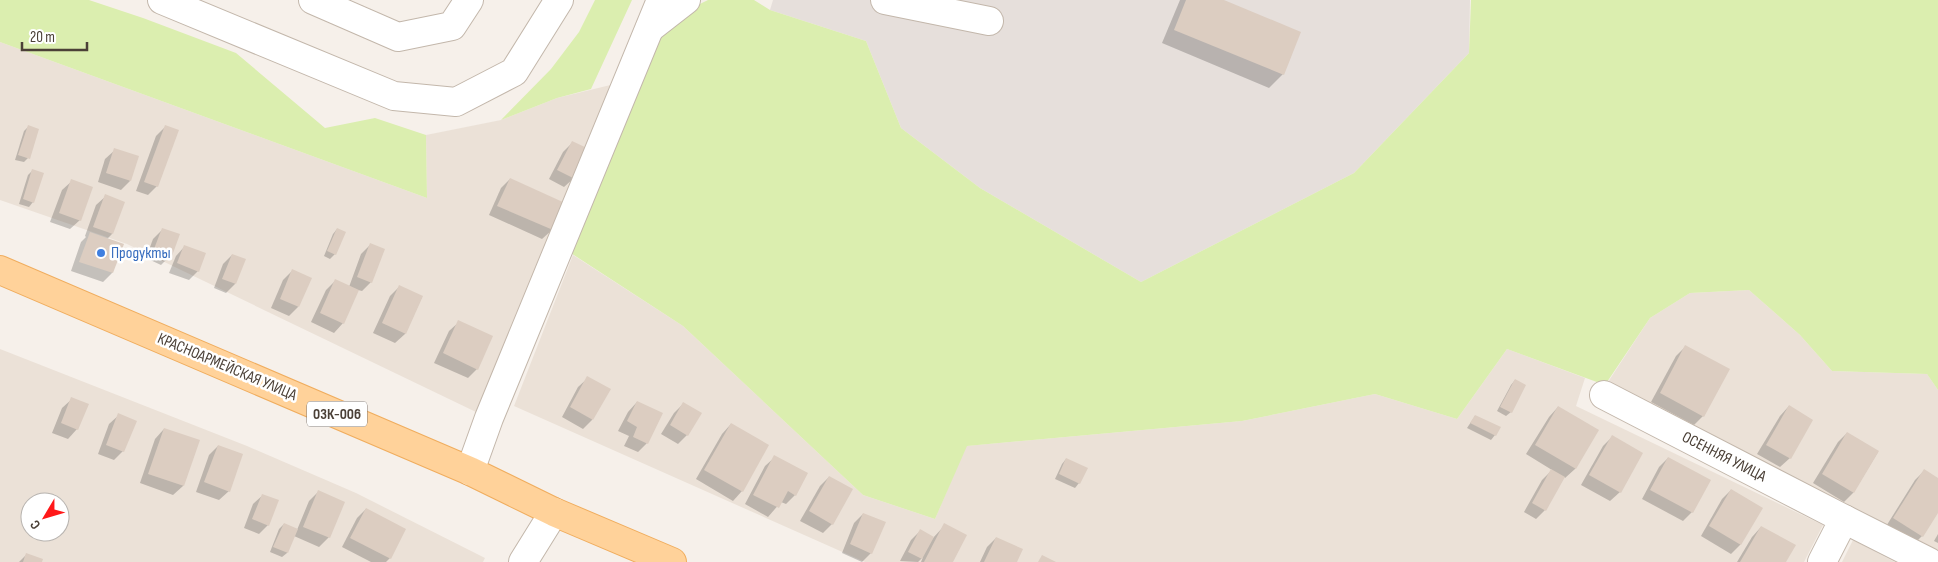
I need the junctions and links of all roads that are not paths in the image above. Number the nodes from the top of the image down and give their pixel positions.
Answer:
1 (162, 0) edge
2 (313, 0) edge
3 (469, 0) edge
4 (559, 0) edge
5 (661, 0) edge
6 (686, 0) edge
7 (885, 0) edge
8 (990, 21) dead end
9 (649, 29) junction
10 (0, 270) edge
11 (1604, 395) dead end
12 (470, 471) junction
13 (554, 512) junction
14 (1844, 519) junction
15 (523, 562) edge
16 (672, 562) edge
17 (1822, 562) edge
18 (1929, 562) edge

1 - 4 street
2 - 3 street
5 - 9 street
6 - 9 street
7 - 8 street
9 - 12 street
10 - 12 main road, КРАСНОАРМЕЙСКАЯ УЛИЦА / 03К-006
11 - 14 street, ОСЕННЯЯ УЛИЦА
12 - 13 main road, КРАСНОАРМЕЙСКАЯ УЛИЦА / 03К-006
13 - 15 street
13 - 16 main road, КРАСНОАРМЕЙСКАЯ УЛИЦА / 03К-006
14 - 17 street
14 - 18 street, ОСЕННЯЯ УЛИЦА

